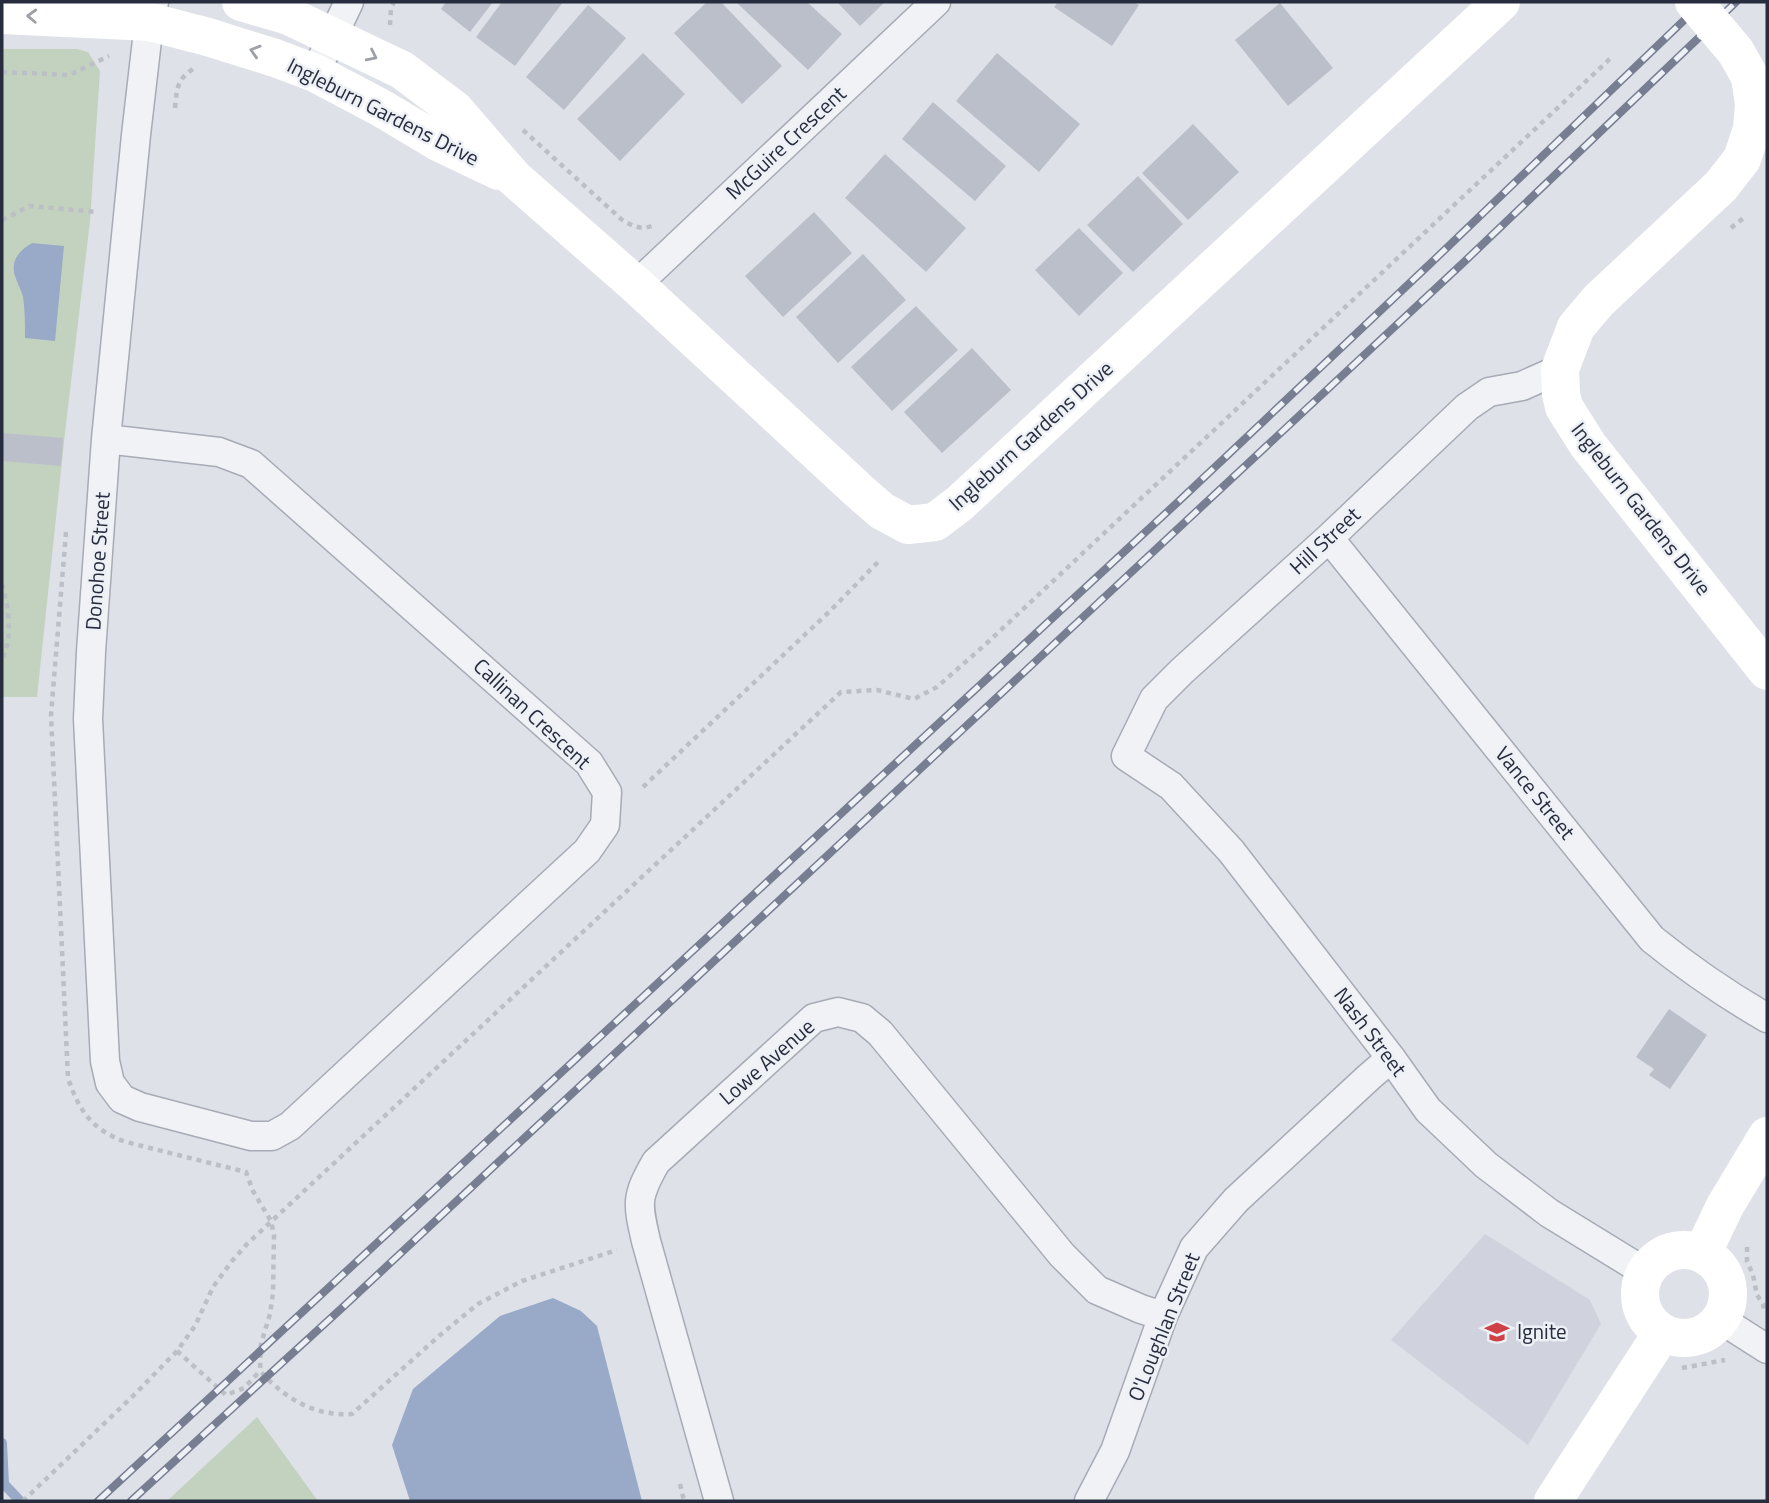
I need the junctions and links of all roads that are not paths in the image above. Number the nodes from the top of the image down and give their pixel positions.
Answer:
1 (242, 2) edge
2 (349, 2) edge
3 (936, 2) edge
4 (1501, 2) edge
5 (1694, 2) edge
6 (152, 12) edge
7 (2, 15) edge
8 (332, 36) junction
9 (315, 73) junction
10 (514, 178) junction
11 (636, 285) junction
12 (1560, 369) junction
13 (106, 439) junction
14 (1329, 538) junction
15 (1767, 671) edge
16 (1126, 756) joint
17 (1767, 1018) edge
18 (1391, 1058) junction
19 (140, 1107) joint
20 (1767, 1136) edge
21 (1702, 1254) junction
22 (1645, 1272) junction
23 (1163, 1316) junction
24 (1720, 1320) junction
25 (1662, 1332) junction
26 (1767, 1349) edge
27 (719, 1501) edge
28 (1089, 1501) edge
29 (1553, 1501) edge

1 - 8 street, Ingleburn Gardens Drive
2 - 8 street
3 - 11 street, McGuire Crescent
4 - 11 street, Ingleburn Gardens Drive
5 - 12 street, Ingleburn Gardens Drive, bridge
6 -> 7 street, Ingleburn Gardens Drive
9 -> 6 street, Ingleburn Gardens Drive
6 - 13 street, Donohoe Street
8 - 9 street
8 -> 10 street, Ingleburn Gardens Drive
9 - 10 street, Ingleburn Gardens Drive
10 - 11 street, Ingleburn Gardens Drive
12 - 14 street, Hill Street
12 - 15 street, Ingleburn Gardens Drive
13 - 19 street, Donohoe Street
13 - 19 street, Callinan Crescent
14 - 16 street, Hill Street
14 - 17 street, Vance Street
16 - 18 street, Nash Street
18 - 22 street, Nash Street
18 - 23 street, O'Loughlan Street
20 - 21 street
21 - 22 street
21 - 24 street
22 - 25 street
23 - 27 street, Lowe Avenue
23 - 28 street, O'Loughlan Street
24 - 25 street
24 - 26 street
25 - 29 street

